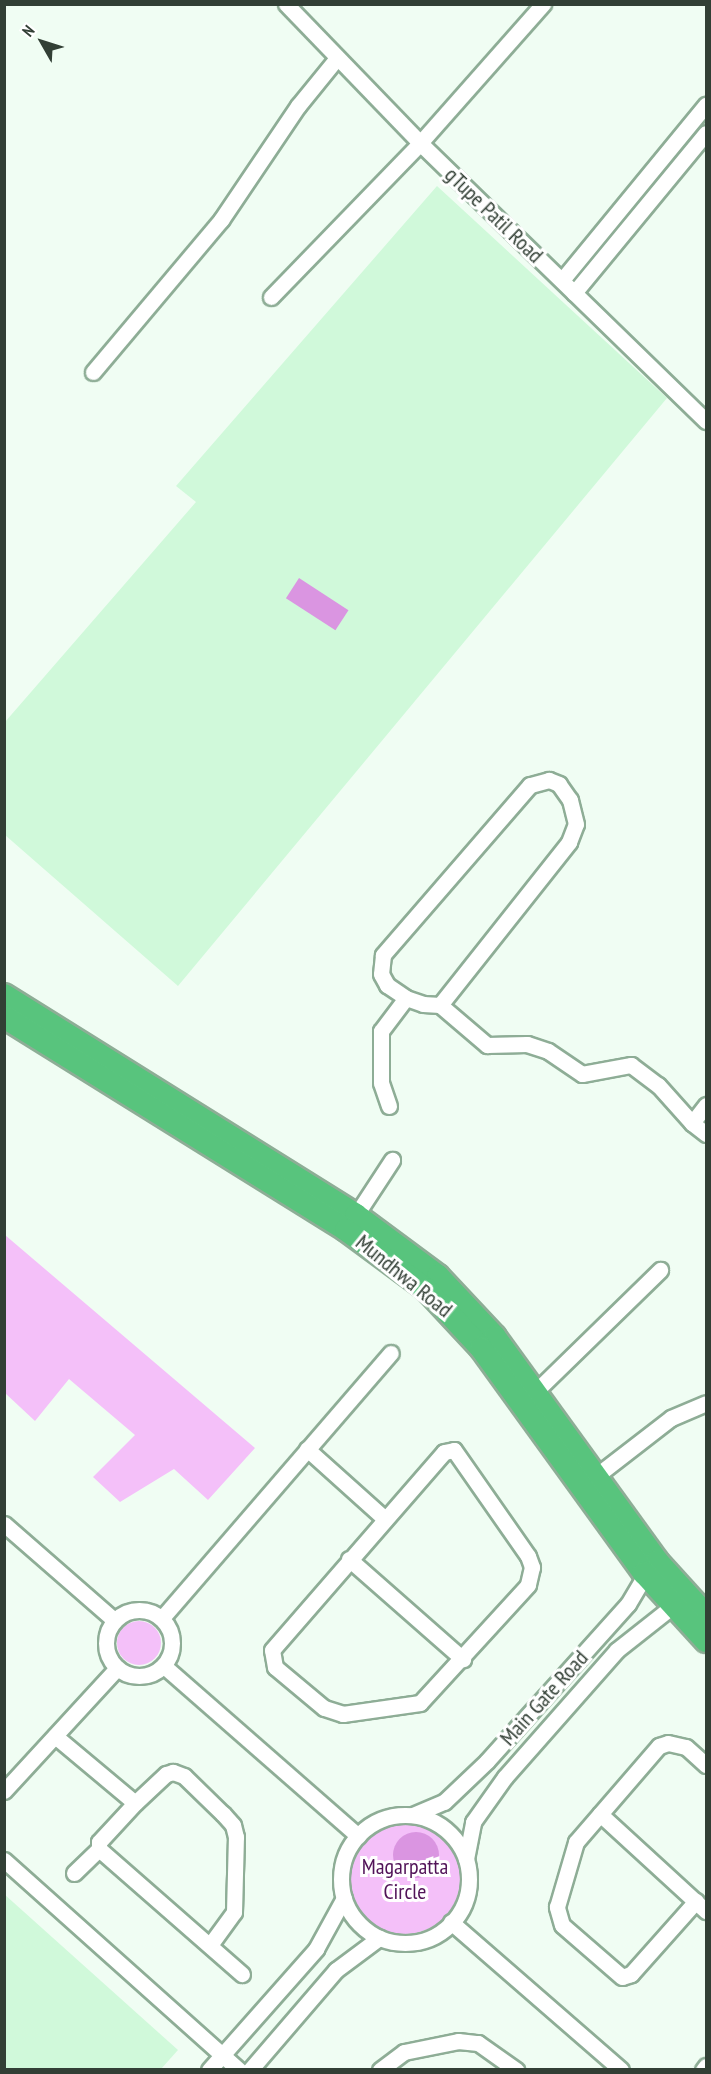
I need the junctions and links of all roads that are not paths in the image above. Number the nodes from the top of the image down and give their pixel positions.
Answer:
1 (286, 4) edge
2 (543, 4) edge
3 (337, 58) junction
4 (706, 105) edge
5 (706, 133) edge
6 (420, 144) junction
7 (561, 280) junction
8 (574, 293) junction
9 (271, 297) dead end
10 (93, 372) dead end
11 (706, 421) edge
12 (4, 995) edge
13 (406, 998) junction
14 (440, 1005) junction
15 (4, 1017) edge
16 (389, 1106) dead end
17 (706, 1106) edge
18 (692, 1123) junction
19 (706, 1134) edge
20 (392, 1160) dead end
21 (356, 1215) junction
22 (660, 1270) dead end
23 (391, 1353) dead end
24 (535, 1392) junction
25 (706, 1403) edge
26 (307, 1449) junction
27 (596, 1476) junction
28 (385, 1519) junction
29 (4, 1524) edge
30 (349, 1559) junction
31 (650, 1567) junction
32 (679, 1601) junction
33 (706, 1615) edge
34 (162, 1618) junction
35 (115, 1621) junction
36 (706, 1641) edge
37 (463, 1659) junction
38 (164, 1666) junction
39 (117, 1668) junction
40 (55, 1736) junction
41 (706, 1765) edge
42 (4, 1791) edge
43 (135, 1803) junction
44 (600, 1814) junction
45 (412, 1815) junction
46 (358, 1836) junction
47 (99, 1849) junction
48 (466, 1859) junction
49 (4, 1860) edge
50 (74, 1873) dead end
51 (344, 1898) junction
52 (701, 1906) edge
53 (451, 1922) junction
54 (379, 1938) junction
55 (210, 1945) junction
56 (242, 1974) dead end
57 (223, 2054) junction
58 (706, 2066) edge
59 (209, 2070) edge
60 (239, 2070) edge
61 (250, 2070) edge
62 (380, 2070) edge
63 (516, 2070) edge
64 (621, 2070) edge
65 (703, 2070) edge

1 - 3 street, gTupe Patil Road
2 - 6 street
3 - 6 street, gTupe Patil Road
3 - 10 street
4 - 7 street
5 - 8 street
6 - 7 street, gTupe Patil Road
6 - 9 street
7 - 8 street, gTupe Patil Road
8 - 11 street, gTupe Patil Road
12 - 21 highway, Mundhwa Road
13 - 14 street
13 - 14 street
13 - 16 street
14 - 18 street
15 - 31 highway, Mundhwa Road
17 - 18 street
18 - 19 street
20 - 21 street
21 - 24 highway, Mundhwa Road
22 - 24 street
23 - 26 street
24 - 27 highway, Mundhwa Road
25 - 27 street
26 - 28 street
26 - 34 street
27 - 31 highway, Mundhwa Road
28 - 30 street
28 - 37 street
29 - 35 street
30 - 37 street
30 - 37 street
31 - 32 highway, Mundhwa Road
31 - 45 street, Main Gate Road
32 - 33 highway, Mundhwa Road
32 - 36 highway, Mundhwa Road
32 - 48 street, Main Gate Road
34 - 35 street
34 - 38 street
35 - 39 street
38 - 39 street
38 - 46 street
39 - 40 street
40 - 42 street
40 - 43 street
41 - 44 street
43 - 47 street
43 - 55 street
44 - 52 street
44 - 52 street
45 - 46 street
45 - 48 street
46 - 51 street
47 - 50 street
47 - 55 street
48 - 53 street
49 - 57 street
51 - 54 street
51 - 57 street
53 - 54 street
53 - 64 street
54 - 61 street
55 - 56 street
57 - 59 street
57 - 60 street
58 - 65 street
62 - 63 street

